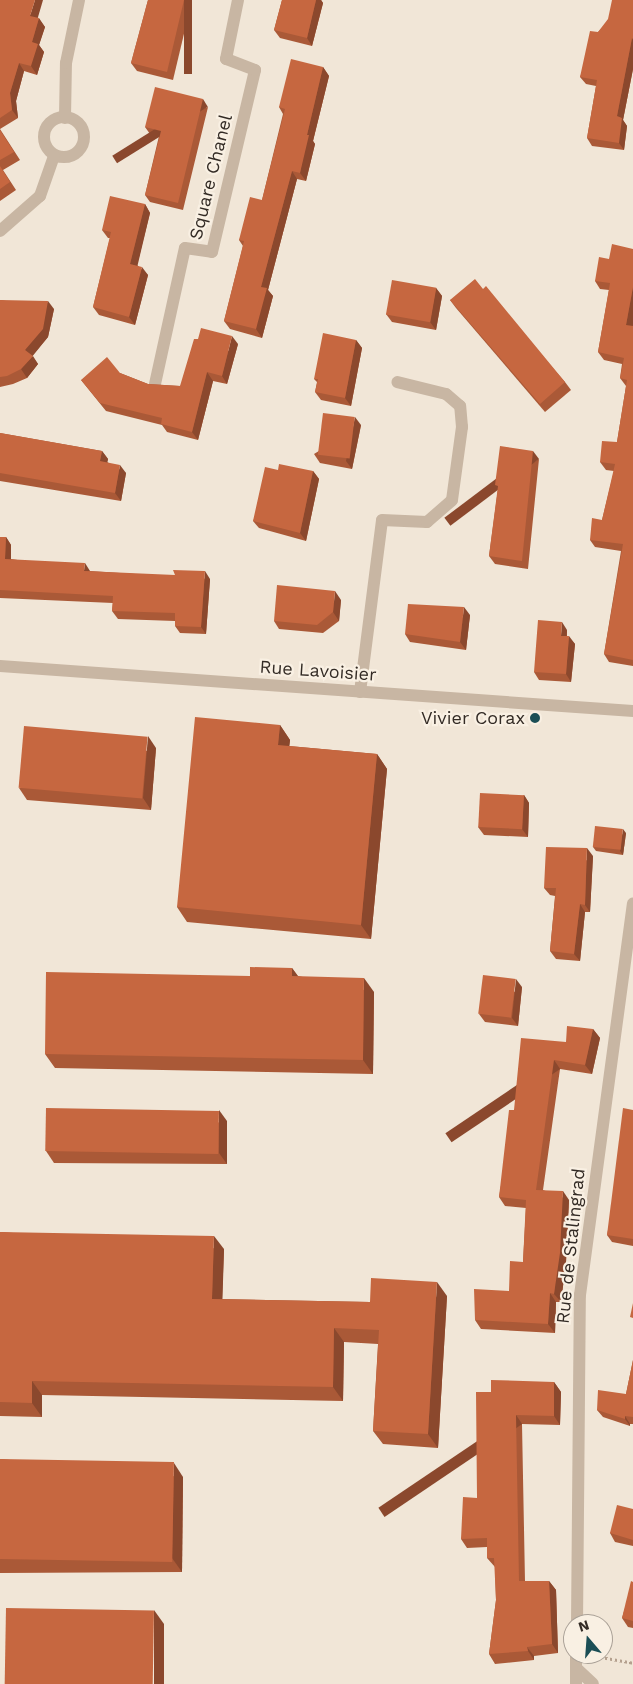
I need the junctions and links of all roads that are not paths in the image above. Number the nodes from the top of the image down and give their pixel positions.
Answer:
1 (79, 0) edge
2 (238, 0) edge
3 (65, 118) junction
4 (54, 156) junction
5 (0, 232) edge
6 (397, 382) dead end
7 (155, 384) edge
8 (0, 666) edge
9 (360, 692) junction
10 (633, 711) edge
11 (633, 904) edge
12 (577, 1614) edge
13 (576, 1664) edge
14 (576, 1668) junction
15 (576, 1684) edge
16 (593, 1684) edge

1 - 3 street
2 - 7 street, Square Chanel
3 - 4 street
3 - 4 street
4 - 5 street
6 - 9 street
8 - 9 street, Rue Lavoisier
9 - 10 street, Rue Lavoisier
11 - 12 street, Rue de Stalingrad
13 - 14 street
14 - 15 street
14 - 16 street

